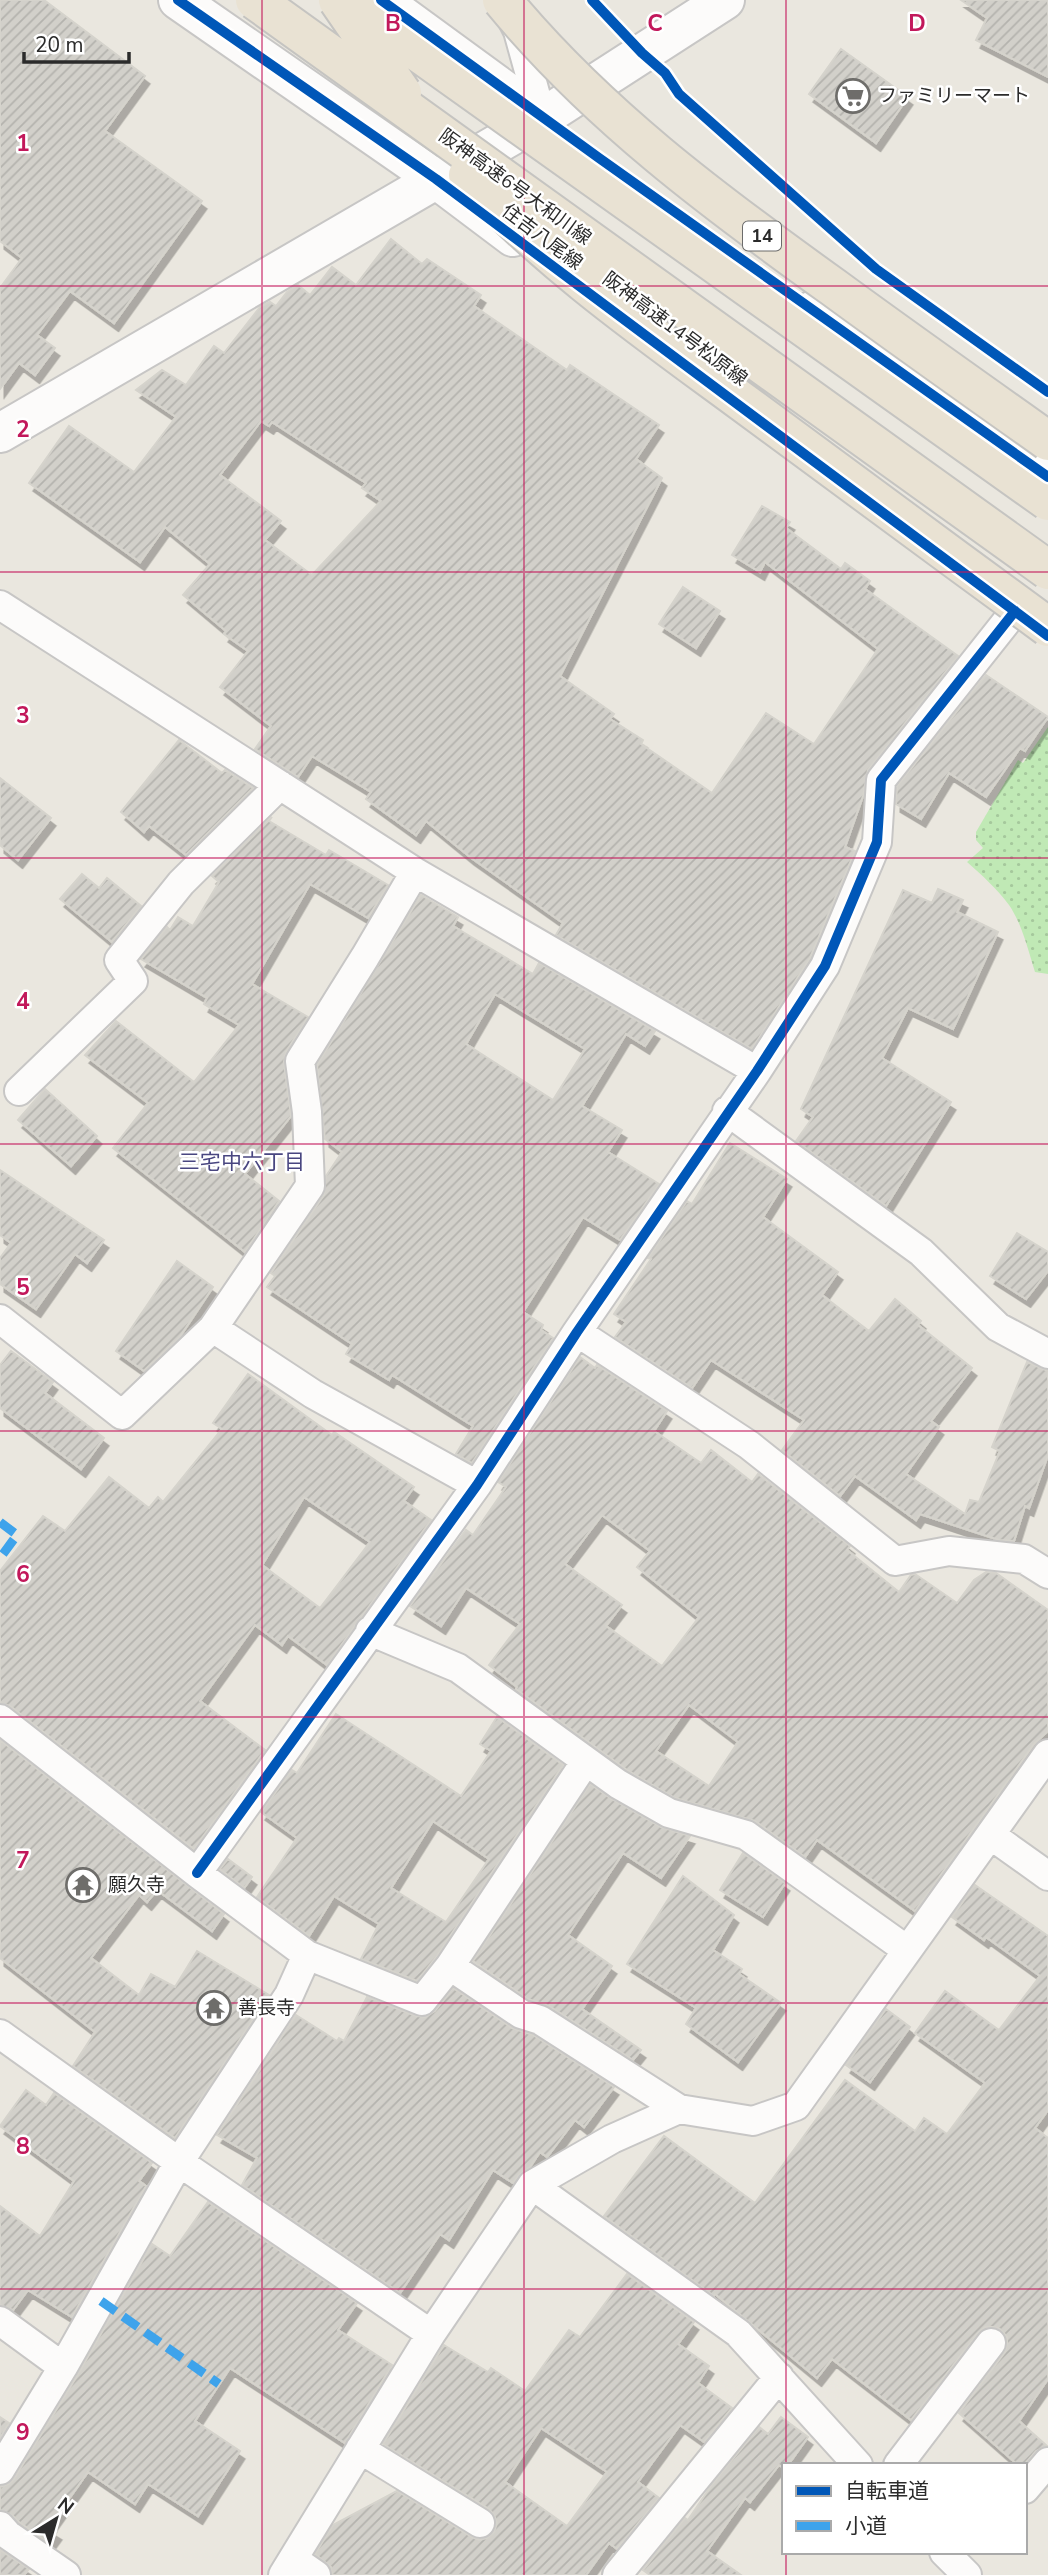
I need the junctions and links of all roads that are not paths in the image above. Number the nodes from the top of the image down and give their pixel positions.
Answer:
1 (178, 0) edge
2 (255, 0) edge
3 (338, 0) edge
4 (344, 0) edge
5 (365, 0) edge
6 (381, 0) edge
7 (502, 0) edge
8 (724, 0) edge
9 (549, 135) junction
10 (436, 180) junction
11 (0, 433) edge
12 (1048, 441) edge
13 (1048, 477) edge
14 (1048, 501) edge
15 (1048, 570) edge
16 (0, 605) edge
17 (1031, 619) edge
18 (1048, 636) edge
19 (280, 785) junction
20 (415, 872) junction
21 (757, 1070) junction
22 (19, 1091) dead end
23 (727, 1111) junction
24 (0, 1319) edge
25 (213, 1328) junction
26 (577, 1332) junction
27 (1048, 1354) edge
28 (477, 1485) junction
29 (1048, 1574) edge
30 (370, 1631) junction
31 (0, 1719) edge
32 (1048, 1754) edge
33 (586, 1761) junction
34 (992, 1836) junction
35 (197, 1873) junction
36 (1048, 1876) edge
37 (907, 1950) junction
38 (307, 1955) junction
39 (450, 1966) junction
40 (0, 2034) edge
41 (679, 2109) junction
42 (179, 2162) junction
43 (532, 2185) junction
44 (0, 2321) edge
45 (431, 2334) junction
46 (991, 2343) dead end
47 (62, 2367) junction
48 (779, 2377) junction
49 (360, 2449) junction
50 (1048, 2462) edge
51 (856, 2463) edge
52 (900, 2463) edge
53 (0, 2470) edge
54 (1027, 2487) edge
55 (480, 2523) dead end
56 (0, 2526) edge
57 (288, 2567) edge
58 (66, 2575) edge
59 (316, 2575) edge
60 (617, 2575) edge

1 - 10 main road, 住吉八尾線
2 - 15 highway, 阪神高速6号大和川線, bridge
3 - 17 highway, 阪神高速14号松原線, bridge
4 - 9 highway, bridge
5 - 9 highway, bridge
6 - 9 main road
7 - 9 street
7 - 12 highway, 14, bridge
8 - 9 main road
9 - 10 main road
9 - 13 main road
9 - 14 highway, bridge
10 - 11 main road
10 - 17 main road, 住吉八尾線
16 - 19 street
17 - 18 main road, 住吉八尾線
17 - 21 street
19 - 20 street
19 - 22 street
20 - 21 street
20 - 25 street
21 - 23 street
23 - 26 street
23 - 27 street
24 - 25 street
25 - 28 street
26 - 28 street
26 - 29 street
28 - 30 street
30 - 33 street
30 - 35 street
31 - 35 street
32 - 34 street
33 - 37 street
33 - 39 street
34 - 36 street
34 - 37 street
35 - 38 street
37 - 41 street
38 - 39 street
38 - 42 street
39 - 41 street
40 - 42 street
41 - 43 street
42 - 45 street
42 - 47 street
43 - 45 street
43 - 48 street
44 - 47 street
45 - 49 street
46 - 52 street
47 - 53 street
48 - 51 street
48 - 60 street
49 - 55 street
49 - 57 street
50 - 54 street
56 - 58 street
57 - 59 street

